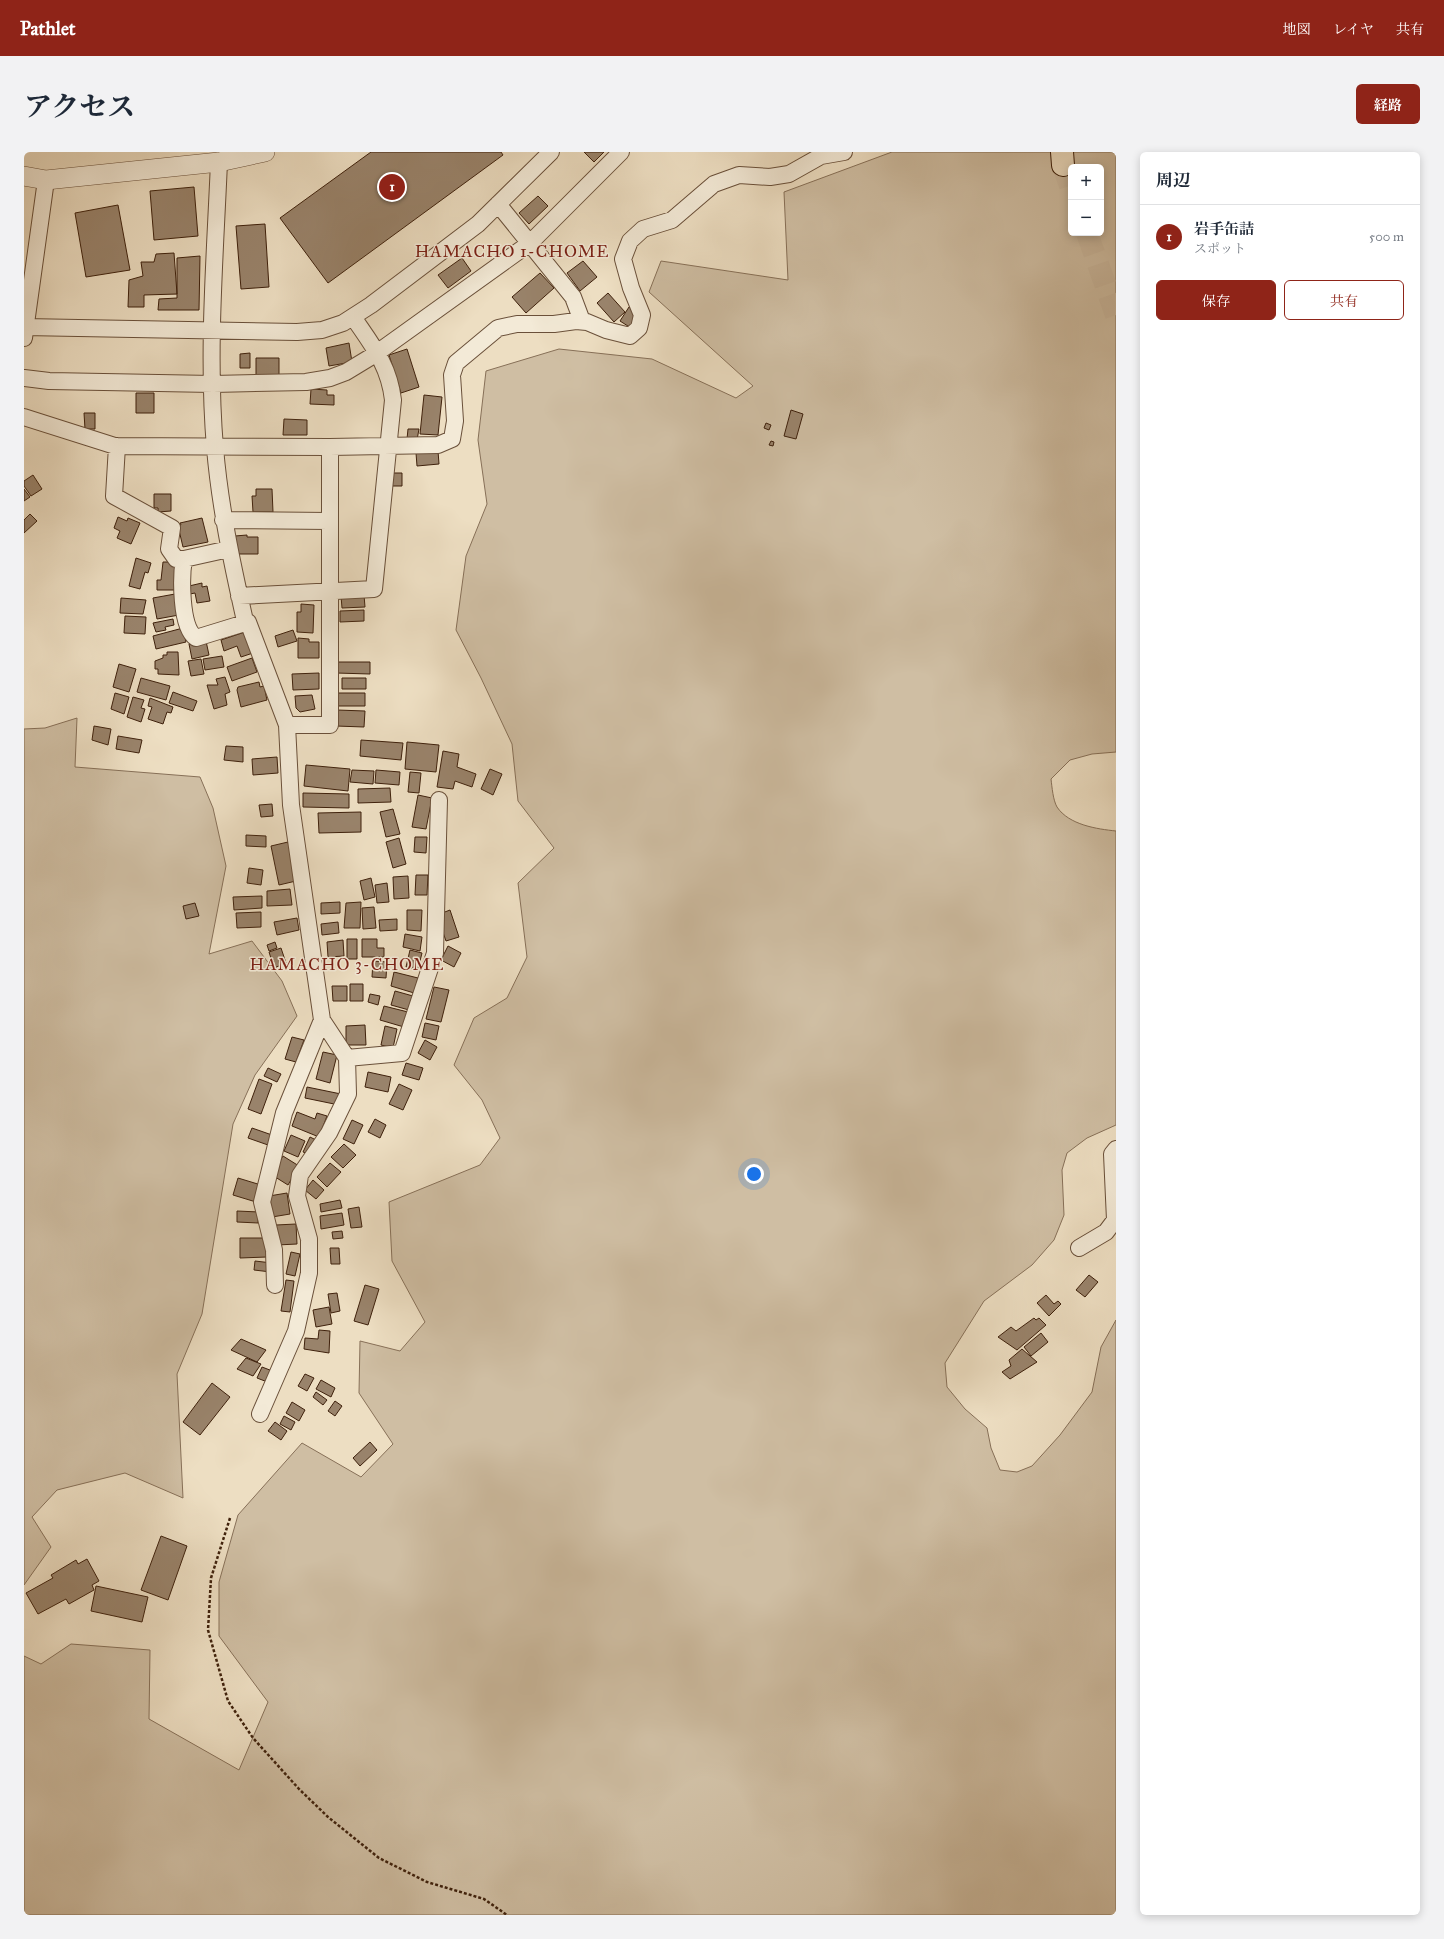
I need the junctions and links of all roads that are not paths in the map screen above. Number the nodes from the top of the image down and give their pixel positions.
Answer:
1 (264, 152) edge
2 (551, 152) edge
3 (621, 152) edge
4 (844, 152) edge
5 (219, 162) junction
6 (24, 176) edge
7 (46, 180) junction
8 (498, 204) junction
9 (530, 243) junction
10 (353, 317) junction
11 (582, 321) junction
12 (25, 331) edge
13 (213, 331) junction
14 (377, 353) junction
15 (24, 378) edge
16 (213, 384) junction
17 (24, 417) edge
18 (117, 446) junction
19 (215, 446) junction
20 (388, 446) junction
21 (330, 447) junction
22 (223, 520) junction
23 (329, 521) junction
24 (229, 549) junction
25 (184, 559) junction
26 (329, 592) junction
27 (240, 596) junction
28 (248, 622) junction
29 (287, 725) junction
30 (439, 800) dead end
31 (322, 1020) junction
32 (347, 1058) junction
33 (1116, 1149) edge
34 (1079, 1248) dead end
35 (275, 1285) dead end
36 (260, 1414) dead end

1 - 5 street
2 - 8 street
3 - 9 street
4 - 11 street
5 - 7 street
5 - 13 street
6 - 7 street
7 - 12 street
8 - 9 street
8 - 10 street
9 - 11 street
9 - 14 street
10 - 13 street
10 - 14 street
11 - 20 street
12 - 13 street
13 - 16 street
14 - 16 street
14 - 20 street
15 - 16 street
16 - 19 street
17 - 18 street
18 - 19 street
18 - 25 street
19 - 21 street
19 - 22 street
20 - 21 street
20 - 26 street
21 - 23 street
22 - 23 street
22 - 24 street
23 - 26 street
24 - 25 street
24 - 27 street
25 - 28 street
26 - 27 street
26 - 29 street
27 - 28 street
28 - 29 street
29 - 31 street
30 - 32 street
31 - 32 street
31 - 35 street
32 - 36 street
33 - 34 street

